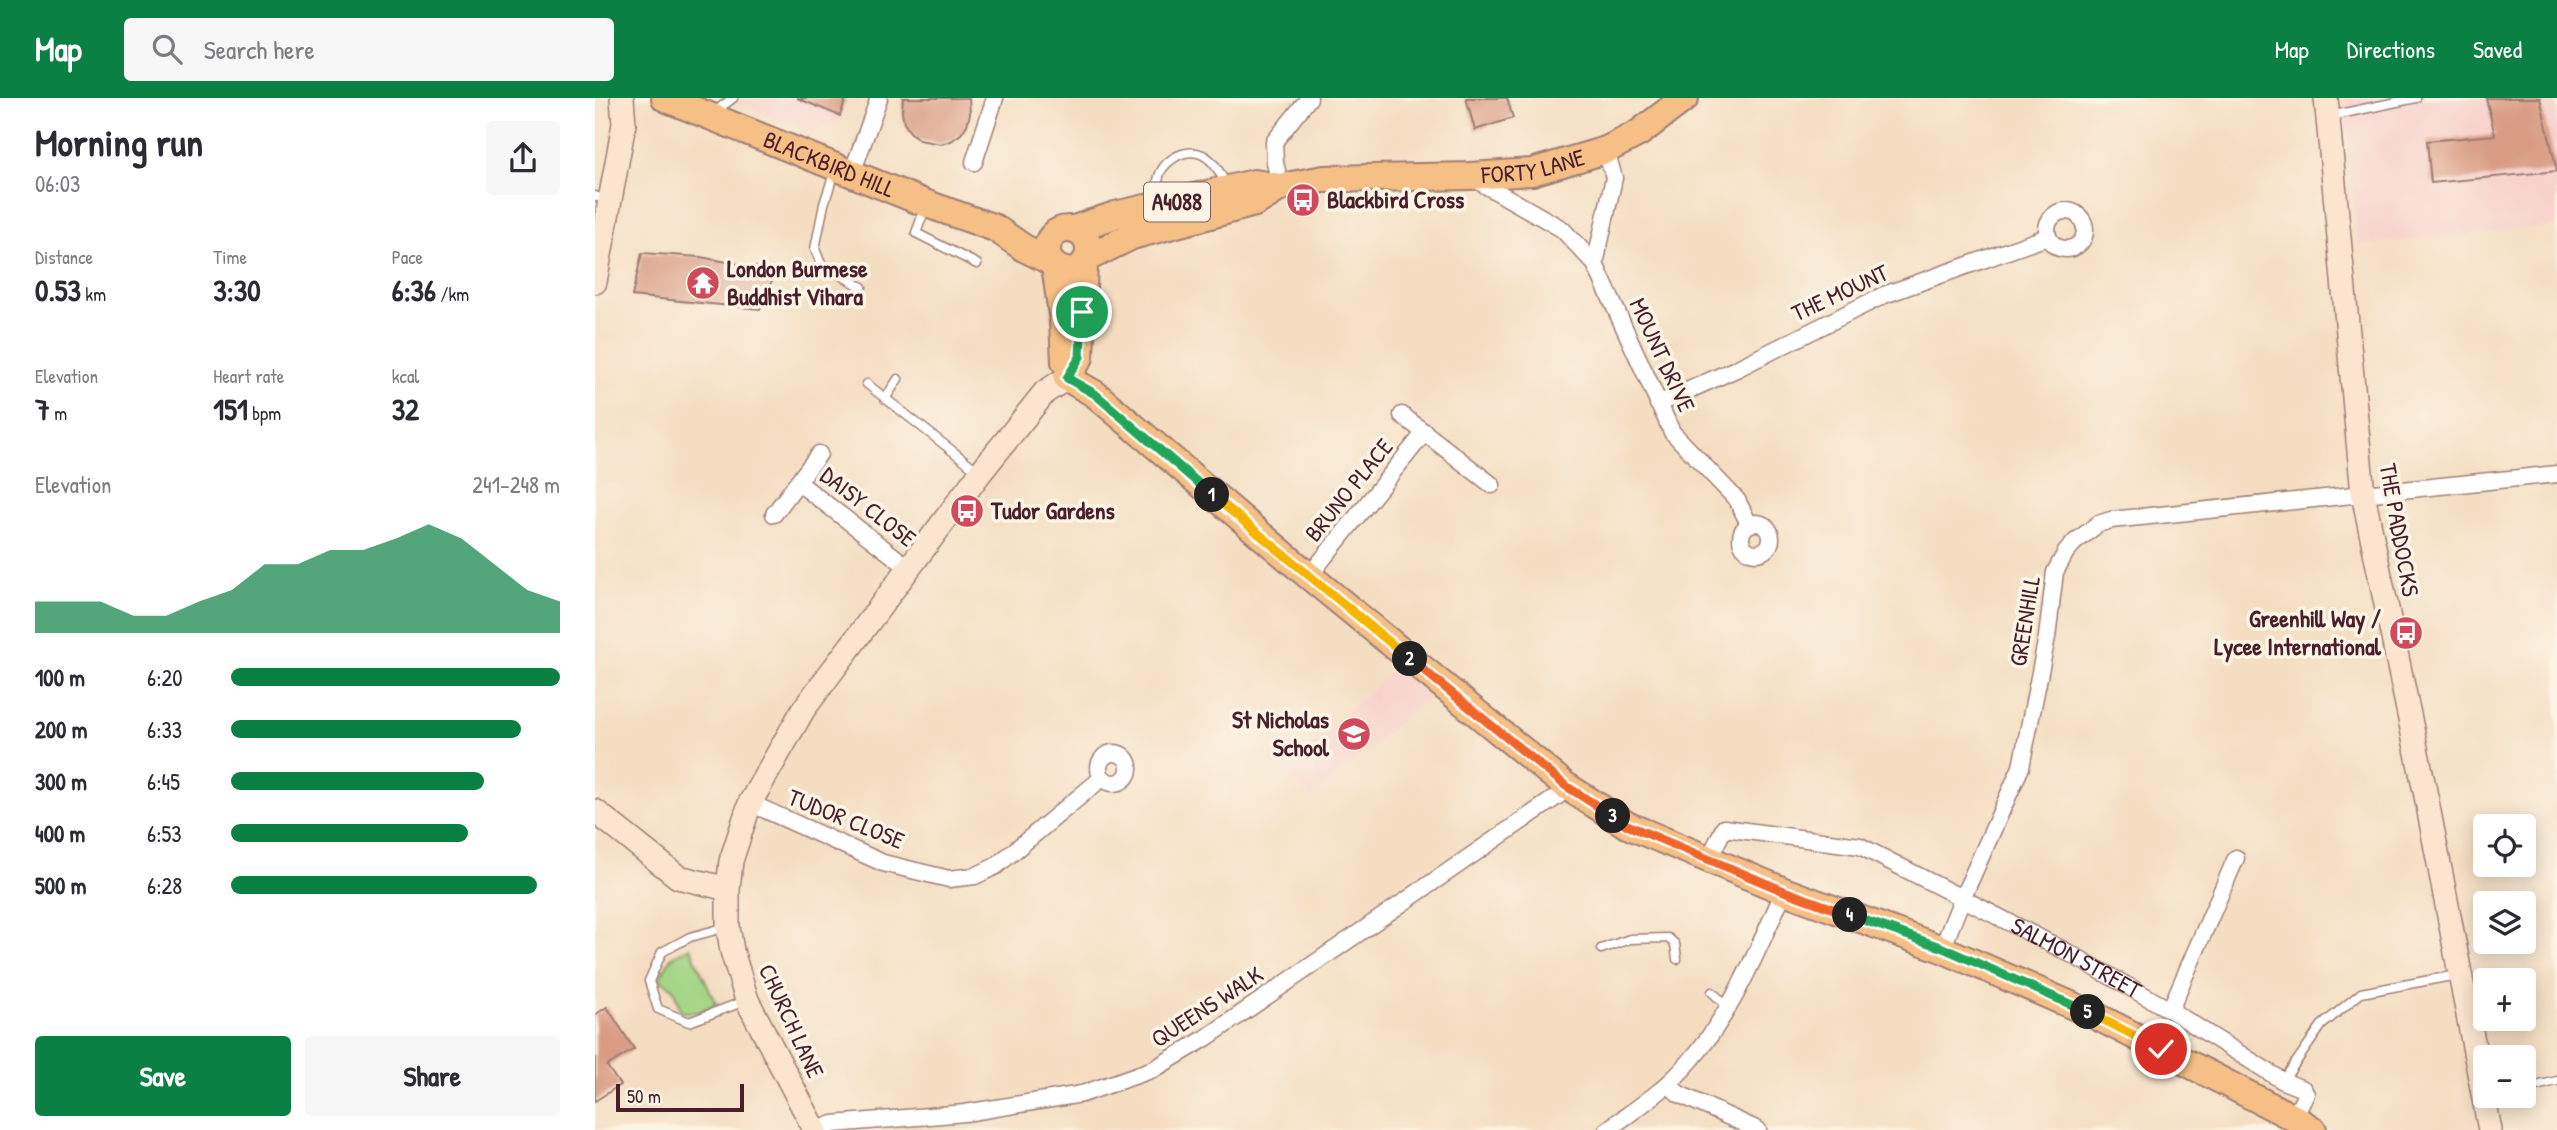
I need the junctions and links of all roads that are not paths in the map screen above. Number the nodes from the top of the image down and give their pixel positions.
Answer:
1 (622, 98) edge
2 (665, 98) edge
3 (733, 98) edge
4 (879, 98) edge
5 (995, 98) edge
6 (1309, 98) edge
7 (1685, 98) edge
8 (2416, 98) edge
9 (2327, 107) edge
10 (710, 116) junction
11 (1606, 150) junction
12 (974, 162) dead end
13 (844, 170) junction
14 (1470, 176) junction
15 (1281, 187) junction
16 (1227, 190) junction
17 (603, 199) edge
18 (927, 204) junction
19 (1161, 205) junction
20 (995, 228) junction
21 (1065, 231) junction
22 (2047, 237) dead end
23 (1086, 260) junction
24 (977, 264) dead end
25 (1053, 264) junction
26 (1595, 264) junction
27 (595, 282) edge
28 (862, 287) dead end
29 (1067, 378) junction
30 (898, 379) dead end
31 (867, 384) dead end
32 (885, 399) junction
33 (1658, 404) junction
34 (1402, 415) dead end
35 (1425, 432) junction
36 (819, 454) dead end
37 (980, 473) junction
38 (2557, 474) edge
39 (799, 482) junction
40 (1492, 485) dead end
41 (2363, 494) junction
42 (774, 514) dead end
43 (1749, 524) dead end
44 (909, 568) junction
45 (1309, 576) junction
46 (1102, 778) dead end
47 (1566, 786) junction
48 (750, 803) junction
49 (595, 811) edge
50 (2236, 858) dead end
51 (1709, 859) junction
52 (728, 889) junction
53 (1784, 891) junction
54 (1962, 899) junction
55 (728, 927) junction
56 (1943, 948) junction
57 (1601, 949) dead end
58 (1677, 959) dead end
59 (2459, 975) junction
60 (1712, 992) dead end
61 (747, 1000) junction
62 (1728, 1007) junction
63 (2170, 1010) junction
64 (2283, 1081) junction
65 (2557, 1081) edge
66 (1668, 1084) junction
67 (2536, 1086) edge
68 (2303, 1124) edge
69 (817, 1130) edge
70 (1607, 1130) edge
71 (1758, 1130) edge
72 (2490, 1130) edge

1 - 17 main road
2 - 10 main road, BLACKBIRD HILL / A4088
3 - 10 lane
4 - 13 street
5 - 12 street
6 - 15 street
7 - 11 main road, FORTY LANE / A4088
8 - 9 lane
9 - 41 main road, THE PADDOCKS
10 - 13 main road, BLACKBIRD HILL / A4088
11 - 14 main road, FORTY LANE / A4088
11 - 26 street
13 - 18 main road, BLACKBIRD HILL / A4088
13 - 28 lane
14 - 15 main road, FORTY LANE / A4088
14 - 26 street, MOUNT DRIVE
15 - 16 main road, FORTY LANE / A4088
15 - 23 main road, FORTY LANE / A4088
16 - 19 main road, FORTY LANE / A4088
16 - 19 lane
17 - 27 main road
18 - 20 main road, BLACKBIRD HILL / A4088
18 - 24 lane
19 - 21 main road, FORTY LANE / A4088
20 - 21 main road, BLACKBIRD HILL / A4088
20 - 25 main road, BLACKBIRD HILL / A4088
21 - 23 main road
21 - 25 main road
22 - 33 street, THE MOUNT
23 - 25 main road
23 - 29 main road
25 - 29 main road
26 - 33 street, MOUNT DRIVE
29 - 37 main road
29 - 45 main road, SALMON STREET
30 - 32 lane
31 - 32 lane
32 - 37 lane
33 - 43 street, MOUNT DRIVE
34 - 35 street, BRUNO PLACE
35 - 40 street, BRUNO PLACE
35 - 45 street, BRUNO PLACE
36 - 39 street, DAISY CLOSE
37 - 44 main road
38 - 41 street, GREENHILL
39 - 42 street, DAISY CLOSE
39 - 44 street, DAISY CLOSE
41 - 54 street, GREENHILL
41 - 59 main road, THE PADDOCKS
44 - 48 main road
45 - 47 main road, SALMON STREET
46 - 48 street, TUDOR CLOSE
47 - 51 main road, SALMON STREET
47 - 69 street, QUEENS WALK
48 - 52 main road
49 - 52 main road
50 - 63 street
51 - 53 main road, SALMON STREET
51 - 54 street, SALMON STREET
52 - 55 main road, CHURCH LANE
53 - 56 main road, SALMON STREET
53 - 62 street
54 - 56 street, GREENHILL
54 - 63 street, SALMON STREET
55 - 61 main road, CHURCH LANE
55 - 61 lane
56 - 68 main road, SALMON STREET
57 - 58 lane
59 - 64 lane
59 - 72 main road, THE PADDOCKS
60 - 62 lane
61 - 69 main road, CHURCH LANE
62 - 66 street
63 - 64 street, SALMON STREET
64 - 68 street, SALMON STREET
65 - 67 lane
66 - 70 street
66 - 71 street

